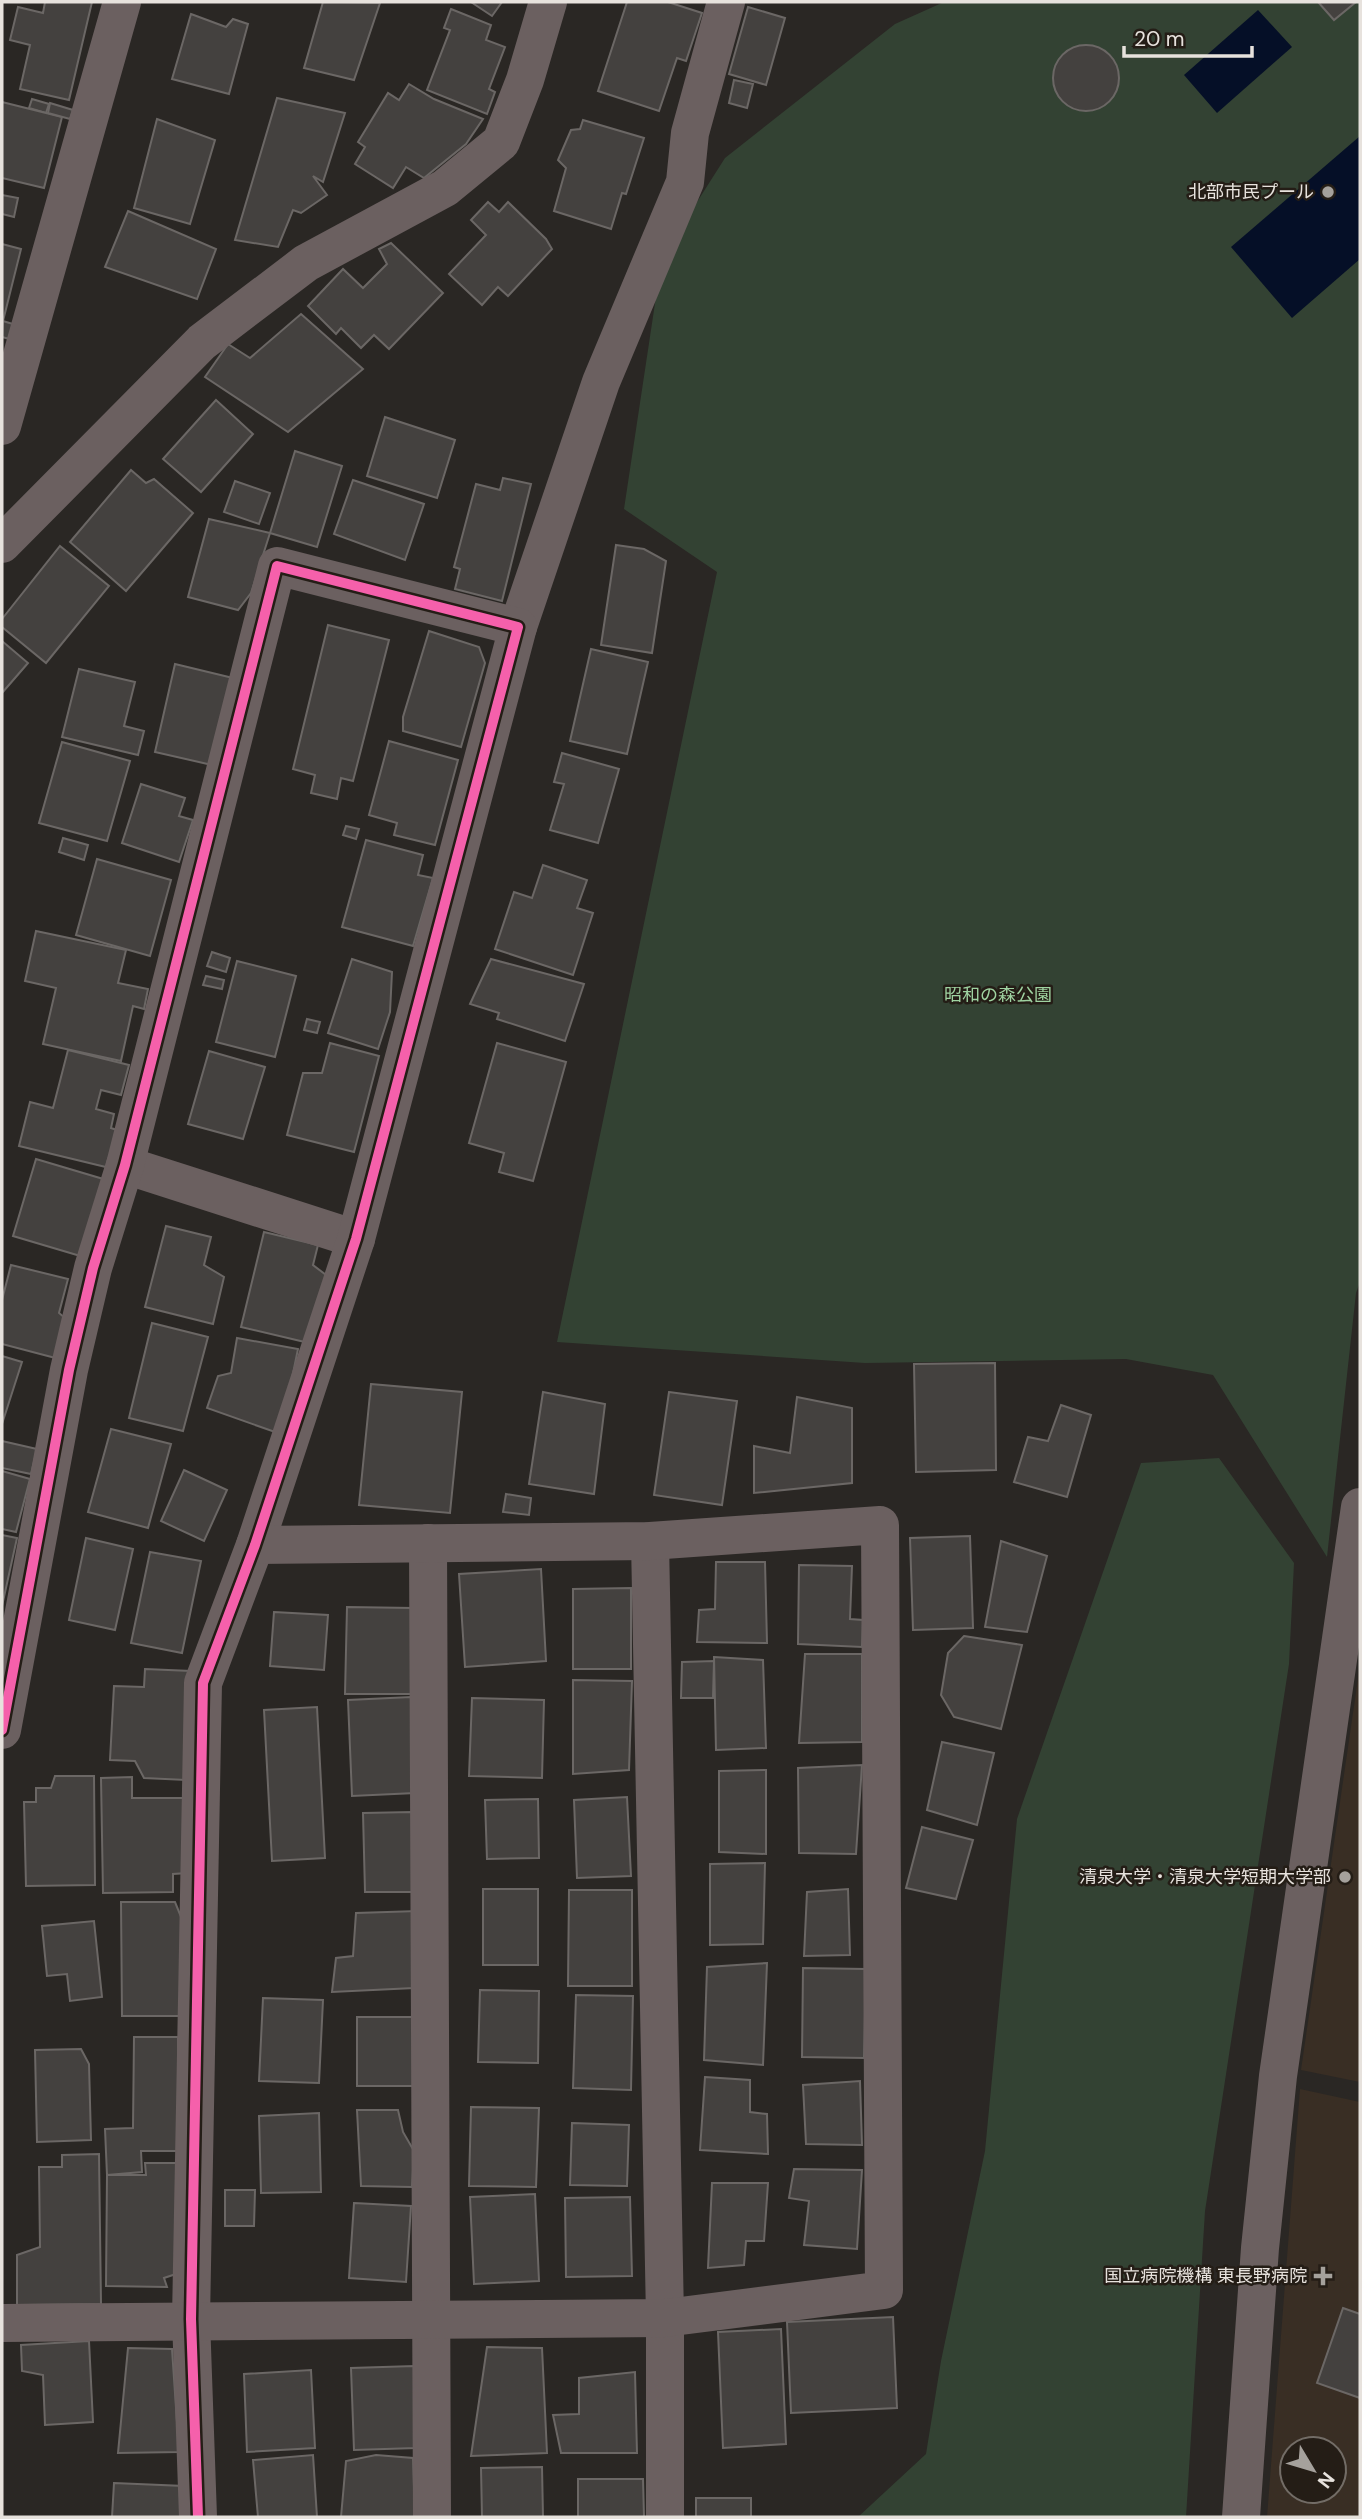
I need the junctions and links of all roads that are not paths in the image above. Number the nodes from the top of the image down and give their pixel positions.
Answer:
1 (122, 2) edge
2 (548, 2) edge
3 (726, 2) edge
4 (2, 426) edge
5 (2, 544) edge
6 (518, 626) junction
7 (125, 1165) junction
8 (356, 1239) junction
9 (1360, 1507) edge
10 (650, 1541) junction
11 (428, 1544) junction
12 (256, 1545) junction
13 (2, 1730) edge
14 (430, 2318) junction
15 (665, 2318) junction
16 (191, 2319) junction
17 (2, 2323) edge
18 (198, 2517) edge
19 (432, 2517) edge
20 (665, 2517) edge
21 (1241, 2517) edge

1 - 4 street
2 - 5 street
3 - 6 street
6 - 7 street
6 - 8 street
7 - 8 street
7 - 13 street
8 - 12 street
9 - 21 street
10 - 11 street
10 - 15 street
10 - 15 street
11 - 12 street
11 - 14 street
12 - 16 street
14 - 15 street
14 - 16 street
14 - 19 street
15 - 20 street
16 - 17 street
16 - 18 street

